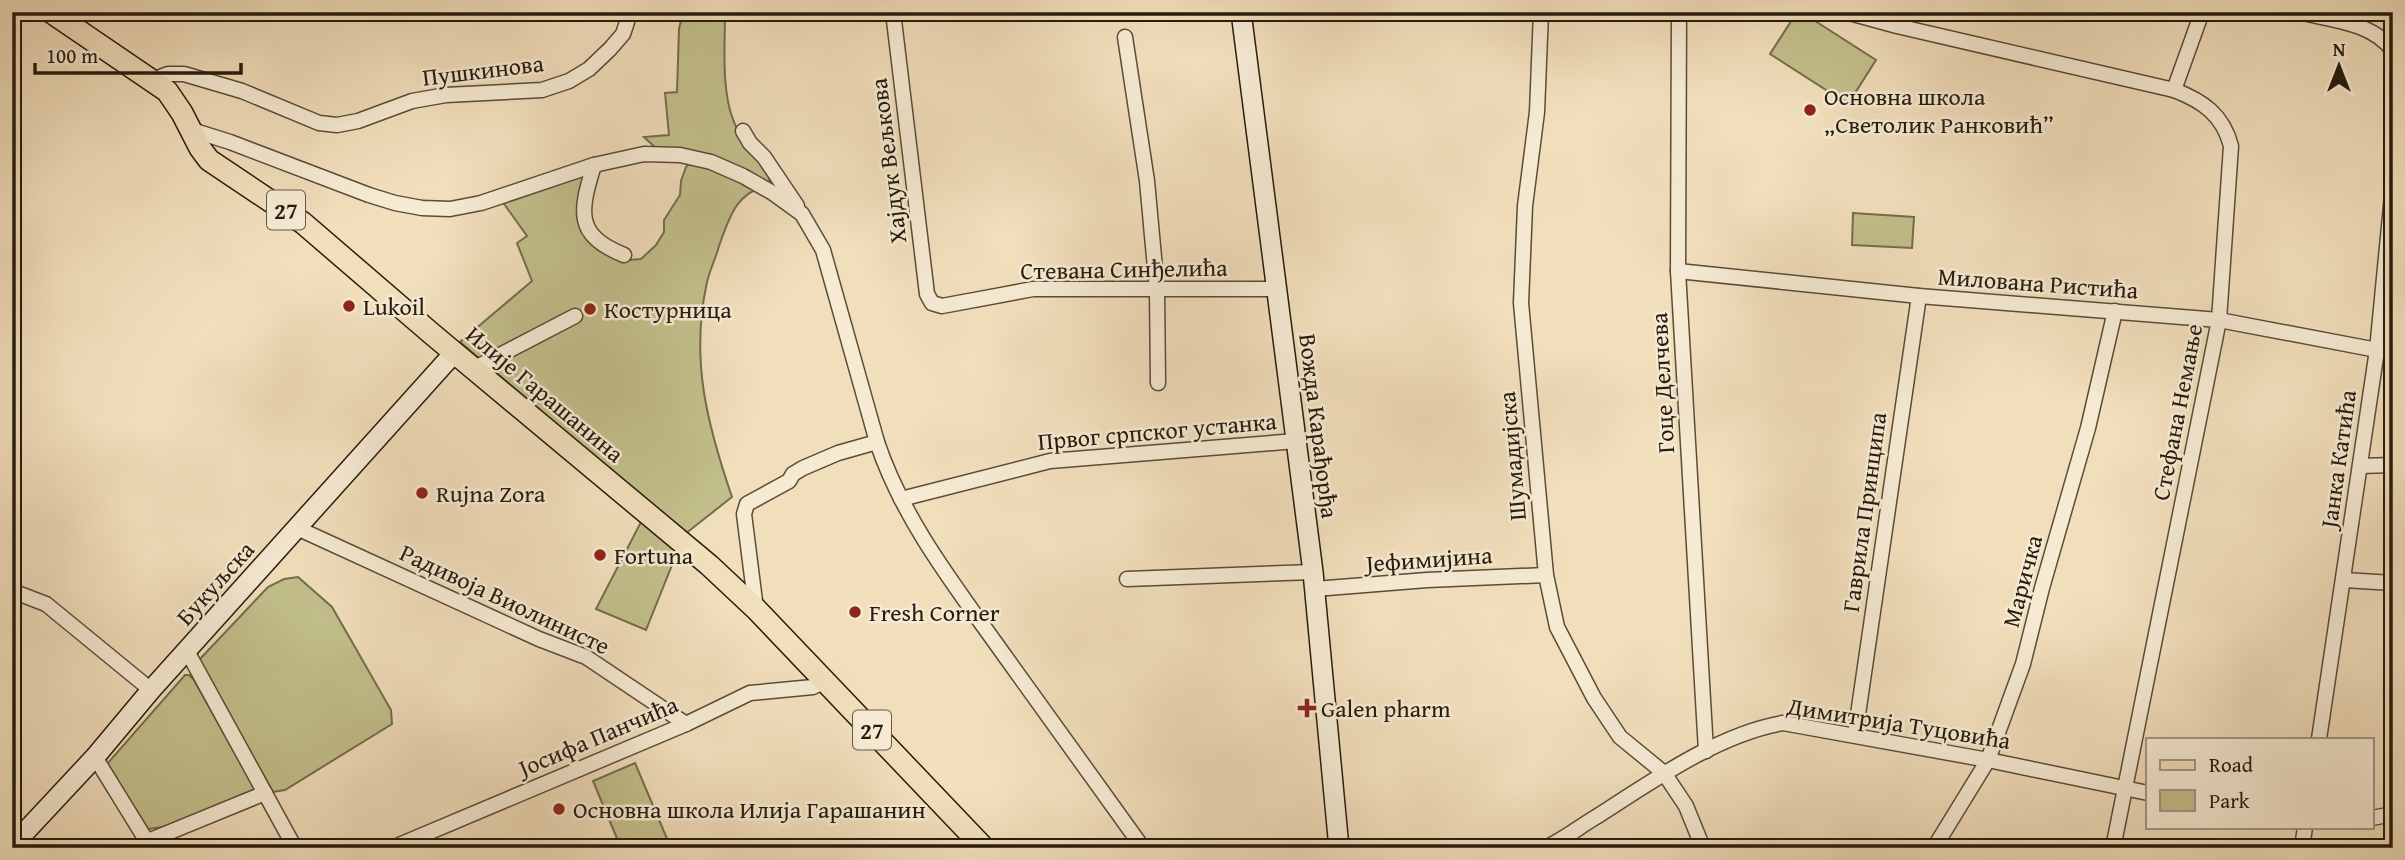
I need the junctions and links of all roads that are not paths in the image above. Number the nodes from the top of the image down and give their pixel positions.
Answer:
1 (51, 12) edge
2 (627, 12) edge
3 (893, 12) edge
4 (1241, 12) edge
5 (1541, 12) edge
6 (1679, 12) edge
7 (1846, 12) edge
8 (2202, 12) edge
9 (2299, 12) edge
10 (1125, 37) dead end
11 (2393, 51) edge
12 (153, 80) junction
13 (2174, 90) junction
14 (191, 130) junction
15 (743, 131) dead end
16 (594, 165) junction
17 (2393, 185) edge
18 (802, 214) junction
19 (2391, 214) edge
20 (624, 255) dead end
21 (1678, 271) junction
22 (1277, 289) junction
23 (1157, 290) junction
24 (1919, 296) junction
25 (932, 303) joint
26 (2115, 311) junction
27 (575, 316) dead end
28 (2219, 320) junction
29 (2377, 350) junction
30 (2393, 350) edge
31 (454, 353) junction
32 (473, 369) junction
33 (1158, 383) dead end
34 (1296, 441) junction
35 (877, 442) junction
36 (2393, 465) edge
37 (2360, 466) junction
38 (901, 499) junction
39 (297, 528) junction
40 (1546, 575) junction
41 (1128, 579) dead end
42 (1314, 580) junction
43 (2344, 580) junction
44 (2393, 583) edge
45 (14, 595) edge
46 (756, 609) junction
47 (187, 651) junction
48 (825, 681) junction
49 (152, 690) junction
50 (686, 724) junction
51 (1855, 734) junction
52 (2319, 738) edge
53 (1706, 751) junction
54 (95, 757) junction
55 (1988, 760) junction
56 (1664, 773) junction
57 (2124, 789) junction
58 (265, 793) junction
59 (2146, 793) edge
60 (2393, 814) edge
61 (2374, 818) edge
62 (2305, 828) edge
63 (150, 844) edge
64 (12, 846) edge
65 (295, 848) edge
66 (391, 848) edge
67 (984, 848) edge
68 (1143, 848) edge
69 (1339, 848) edge
70 (1545, 848) edge
71 (1703, 848) edge
72 (1934, 848) edge
73 (2113, 848) edge
74 (2302, 848) edge

1 - 12 main road, Илије Гарашанина / 27
2 - 12 street, Пушкинова
3 - 25 street, Хајдук Вељкова
4 - 22 main road, Вожда Карађорђа
5 - 40 street, Шумадијска
6 - 21 street, Гоце Делчева
7 - 13 street, Стефана Немање
8 - 13 street
9 - 11 street
10 - 23 street
12 - 14 main road, Илије Гарашанина / 27
13 - 28 street, Стефана Немање
14 - 16 street
14 - 31 main road, Илије Гарашанина / 27
15 - 18 street
16 - 18 street
16 - 20 street
17 - 19 street, Јанка Катића
18 - 35 street
19 - 29 street, Јанка Катића
21 - 24 street, Милована Ристића
21 - 53 street, Гоце Делчева
22 - 23 street, Стевана Синђелића
22 - 34 main road, Вожда Карађорђа
23 - 25 street, Стевана Синђелића
23 - 33 street
24 - 26 street, Милована Ристића
24 - 51 street, Гаврила Принципа
26 - 28 street, Милована Ристића
26 - 55 street, Маричка
27 - 32 street
28 - 29 street, Милована Ристића
28 - 57 street, Стефана Немање
29 - 30 street, Милована Ристића
29 - 37 street, Јанка Катића
31 - 32 main road, Илије Гарашанина / 27
31 - 39 main road, Букуљска
32 - 46 main road, Илије Гарашанина / 27
34 - 38 street, Првог српског устанка
34 - 42 main road, Вожда Карађорђа
35 - 38 street
35 - 46 street
36 - 37 street
37 - 43 street, Јанка Катића
38 - 68 street
39 - 47 main road, Букуљска
39 - 50 street, Радивоја Виолинисте
40 - 42 street, Јефимијина
40 - 56 street, Шумадијска
41 - 42 street, Јефимијина
42 - 69 main road, Вожда Карађорђа
43 - 44 street
43 - 52 street, Јанка Катића
45 - 49 street
46 - 48 main road, Илије Гарашанина / 27
47 - 49 main road, Букуљска
47 - 58 street
48 - 50 street, Јосифа Панчића
48 - 67 main road, Илије Гарашанина / 27
49 - 54 main road, Букуљска
50 - 66 street, Јосифа Панчића
51 - 53 street, Димитрија Туцовића
51 - 55 street, Димитрија Туцовића
53 - 56 street, Димитрија Туцовића
54 - 63 street
54 - 64 main road, Букуљска
55 - 57 street, Димитрија Туцовића
55 - 72 street, Маричка
56 - 70 street, Димитрија Туцовића
56 - 71 street, Шумадијска
57 - 59 street, Димитрија Туцовића
57 - 73 street, Стефана Немање
58 - 63 street
58 - 65 street
60 - 61 street
62 - 74 street

